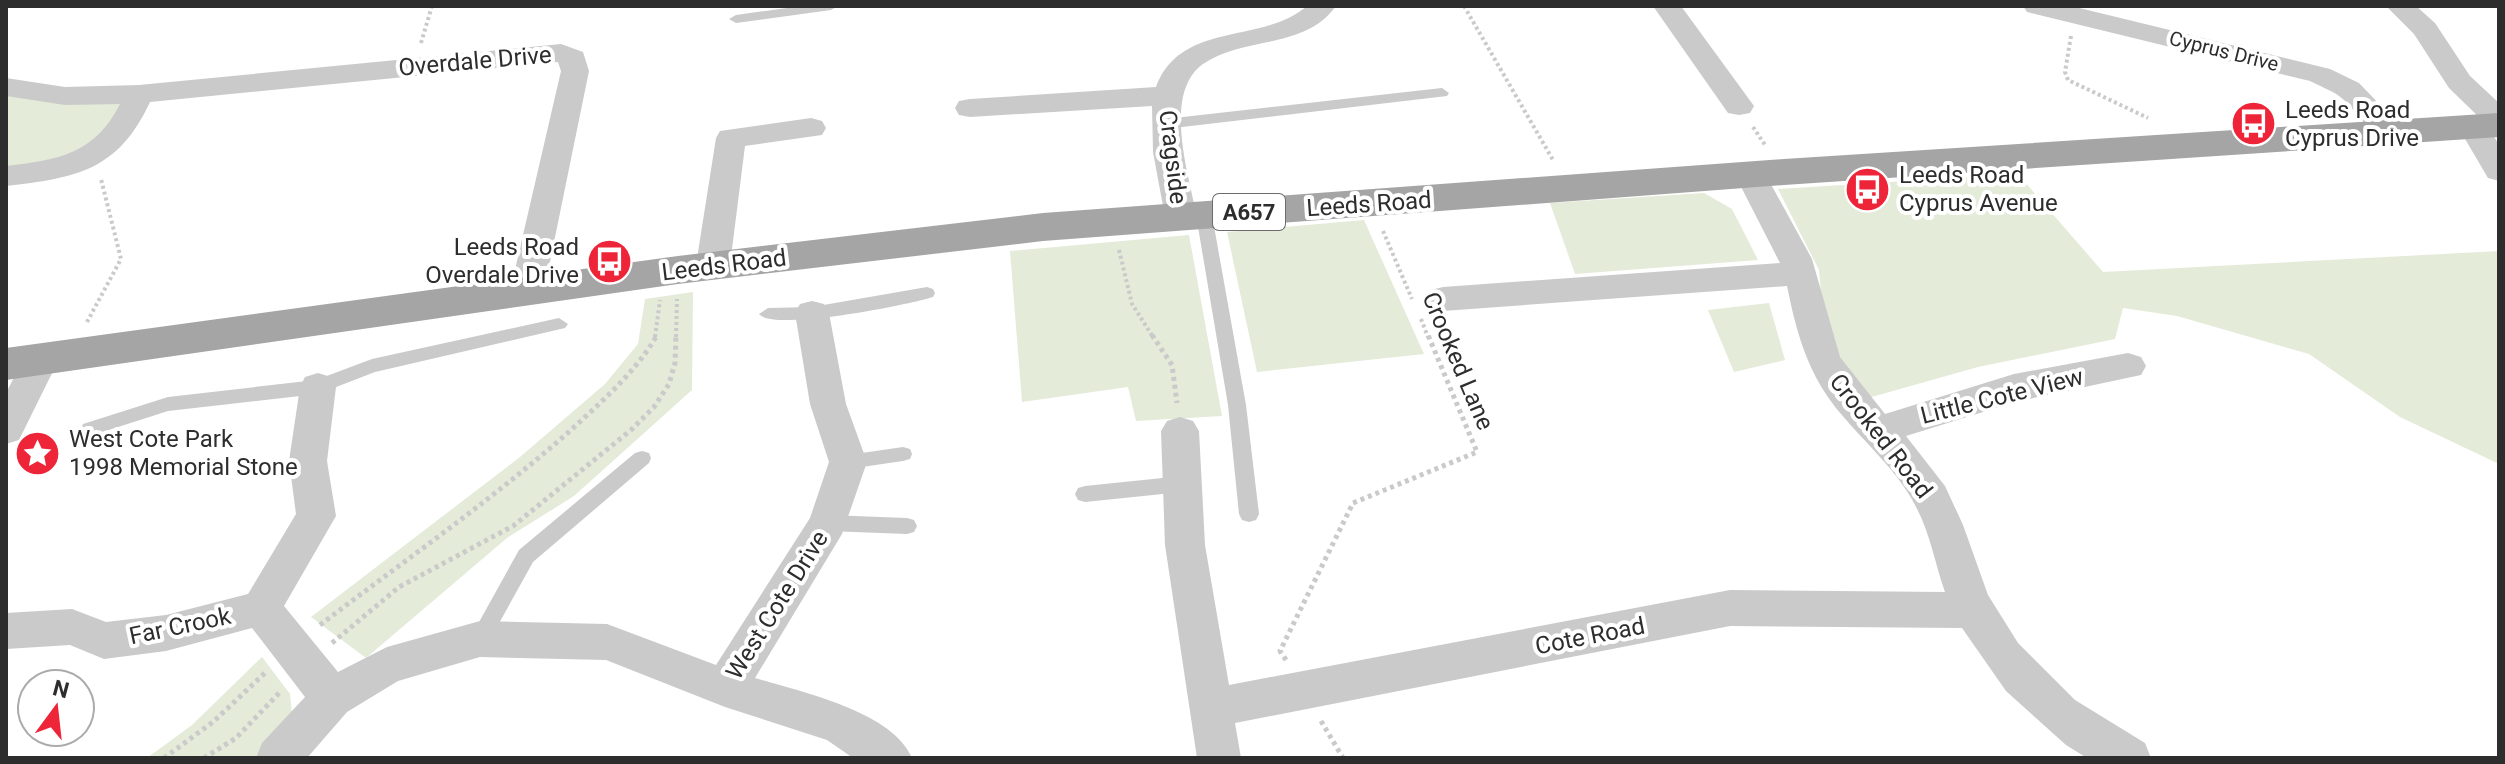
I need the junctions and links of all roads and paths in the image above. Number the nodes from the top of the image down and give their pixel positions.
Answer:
1 (432, 6) edge
2 (831, 6) edge
3 (1322, 6) edge
4 (1464, 6) edge
5 (1667, 6) edge
6 (2037, 6) edge
7 (2400, 6) edge
8 (2074, 15) junction
9 (736, 19) dead end
10 (414, 66) junction
11 (6, 87) edge
12 (1442, 93) dead end
13 (139, 94) junction
14 (1739, 106) joint
15 (970, 108) dead end
16 (1166, 110) junction
17 (2150, 119) dead end
18 (2490, 124) edge
19 (811, 128) dead end
20 (2392, 133) junction
21 (96, 156) junction
22 (2499, 171) edge
23 (1767, 174) junction
24 (6, 176) edge
25 (1569, 189) junction
26 (1372, 204) junction
27 (1192, 216) junction
28 (1113, 222) junction
29 (684, 269) junction
30 (1800, 273) junction
31 (527, 291) junction
32 (927, 293) dead end
33 (1443, 299) dead end
34 (812, 313) junction
35 (768, 314) dead end
36 (559, 324) dead end
37 (38, 361) edge
38 (2128, 366) dead end
39 (318, 387) junction
40 (90, 429) dead end
41 (6, 430) edge
42 (1180, 431) joint
43 (1877, 431) junction
44 (903, 454) dead end
45 (642, 458) dead end
46 (848, 462) junction
47 (1182, 484) junction
48 (1085, 494) dead end
49 (1249, 514) dead end
50 (828, 523) junction
51 (907, 526) dead end
52 (261, 608) junction
53 (1974, 610) junction
54 (6, 631) edge
55 (480, 639) junction
56 (300, 655) junction
57 (725, 688) junction
58 (1304, 691) junction
59 (332, 698) junction
60 (1211, 708) junction
61 (164, 758) edge
62 (204, 758) edge
63 (278, 758) edge
64 (890, 758) edge
65 (1219, 758) edge
66 (1343, 758) edge
67 (2129, 758) edge

1 - 10 path
2 - 9 lane
3 - 16 street, Cragside
4 - 25 path
5 - 14 street
6 - 8 street, Cyprus Drive
7 - 18 street
8 - 17 path
8 - 20 street, Cyprus Drive
10 - 13 street, Overdale Drive
10 - 31 street, Overdale Drive
11 - 13 street, Overdale Drive
12 - 16 lane
13 - 21 street
14 - 23 path
15 - 16 street
16 - 27 street, Cragside
18 - 20 main road, Leeds Road / A657
18 - 22 street
19 - 29 street
20 - 23 main road, Leeds Road / A657
21 - 24 street
21 - 37 path
23 - 25 main road, Leeds Road / A657
23 - 30 street, Crooked Road
25 - 26 main road, Leeds Road / A657
26 - 27 main road, Leeds Road / A657
26 - 58 path, Crooked Lane
27 - 28 main road, Leeds Road / A657
27 - 49 lane
28 - 29 main road, Leeds Road / A657
28 - 42 path
29 - 31 main road, Leeds Road / A657
29 - 56 path
29 - 56 path
30 - 33 street
30 - 43 street, Crooked Road
31 - 37 main road, Leeds Road / A657
32 - 34 lane
34 - 35 lane
34 - 46 street
36 - 39 lane
37 - 41 street
38 - 43 street, Little Cote View
39 - 40 lane
39 - 52 street, Far Crook
42 - 47 street
43 - 53 street, Crooked Road
44 - 46 lane
45 - 55 lane
46 - 50 street, West Cote Drive
47 - 48 lane
47 - 60 street
50 - 51 lane, West Cote Drive
50 - 57 street, West Cote Drive
52 - 54 street, Far Crook
52 - 56 street, Far Crook
53 - 58 street, Cote Road
53 - 67 street, Crooked Road
55 - 57 street, West Cote Drive
55 - 59 street, West Cote Drive
56 - 59 street, Far Crook
56 - 61 path
56 - 62 path
57 - 64 street, West Cote Drive
58 - 60 street, Cote Road
58 - 66 path, Crooked Lane
59 - 63 street, West Cote Drive
60 - 65 street

